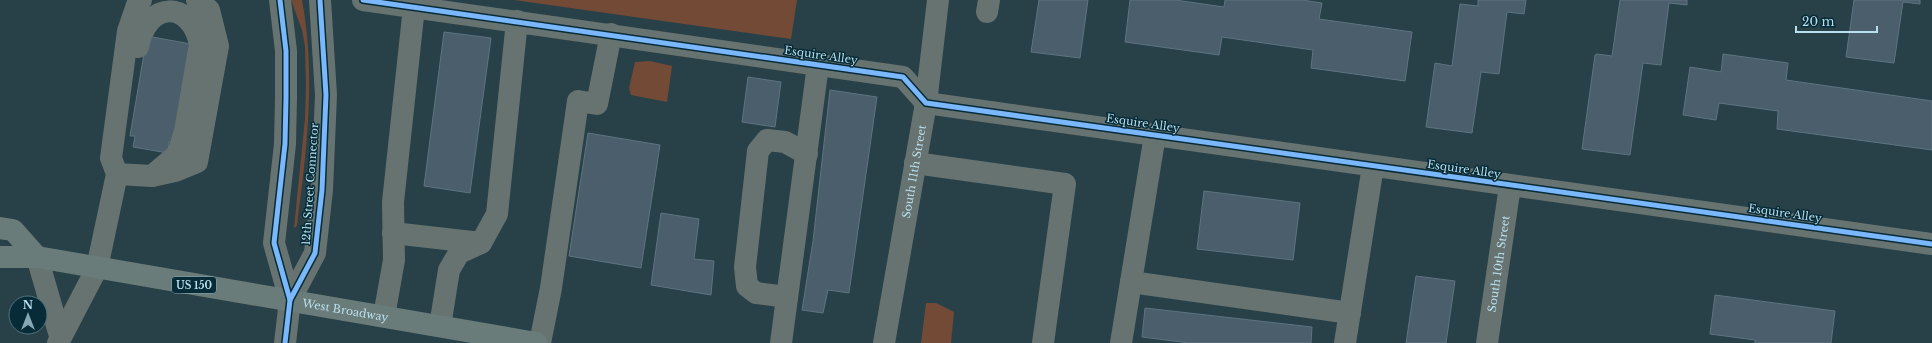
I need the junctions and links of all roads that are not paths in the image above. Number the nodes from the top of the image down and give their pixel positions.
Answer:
1 (141, 0) edge
2 (197, 0) edge
3 (280, 0) edge
4 (320, 0) edge
5 (363, 0) edge
6 (938, 0) edge
7 (414, 7) junction
8 (517, 21) junction
9 (611, 34) junction
10 (818, 65) junction
11 (926, 103) junction
12 (118, 110) junction
13 (1156, 135) junction
14 (807, 154) junction
15 (915, 163) junction
16 (1372, 166) junction
17 (117, 174) junction
18 (152, 176) junction
19 (1510, 186) junction
20 (0, 228) edge
21 (393, 233) junction
22 (481, 243) junction
23 (1932, 244) edge
24 (0, 257) edge
25 (37, 257) junction
26 (97, 268) junction
27 (1131, 282) junction
28 (787, 297) junction
29 (290, 300) junction
30 (1350, 313) junction
31 (384, 316) junction
32 (440, 326) junction
33 (59, 340) edge
34 (285, 343) edge
35 (536, 343) edge
36 (540, 343) edge
37 (781, 343) edge
38 (884, 343) edge
39 (1043, 343) edge
40 (1121, 343) edge
41 (1345, 343) edge
42 (1487, 343) edge

1 - 12 street
2 - 18 street
3 - 29 street
4 - 29 street, 12th Street Connector
5 - 7 street, Esquire Alley
6 - 11 street, South 11th Street
7 - 8 street, Esquire Alley
7 - 21 street
8 - 9 street, Esquire Alley
8 - 22 street
9 - 10 street, Esquire Alley
9 - 36 street
10 - 11 street, Esquire Alley
10 - 14 street
11 - 13 street, Esquire Alley
11 - 15 street, South 11th Street
12 - 17 street
12 - 18 street
13 - 16 street, Esquire Alley
13 - 27 street
14 - 28 street
14 - 28 street
15 - 38 street, South 11th Street
15 - 39 street
16 - 19 street, Esquire Alley
16 - 30 street
17 - 18 street
17 - 26 street
19 - 23 street, Esquire Alley
19 - 42 street, South 10th Street
20 - 25 main road
21 - 22 street
21 - 31 street
22 - 32 street
24 - 25 main road, West Broadway / US 150
25 - 26 main road, West Broadway / US 150
25 - 33 street
26 - 29 main road, West Broadway / US 150
26 - 33 street
27 - 30 street
27 - 40 street
28 - 37 street
29 - 31 main road, West Broadway / US 150
29 - 34 street
30 - 41 street
31 - 32 main road, West Broadway / US 150
32 - 35 main road, West Broadway / US 150

